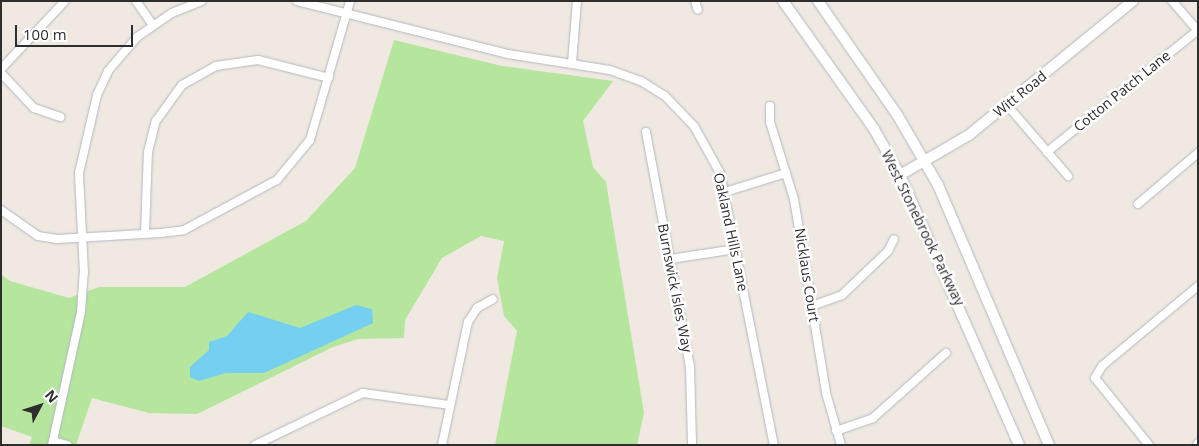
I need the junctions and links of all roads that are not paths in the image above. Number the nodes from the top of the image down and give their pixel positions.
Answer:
1 (65, 1) edge
2 (136, 1) edge
3 (202, 1) edge
4 (297, 1) edge
5 (350, 1) edge
6 (577, 1) edge
7 (695, 1) edge
8 (783, 1) edge
9 (818, 1) edge
10 (1133, 1) edge
11 (1172, 1) edge
12 (698, 10) dead end
13 (347, 14) junction
14 (152, 24) junction
15 (1197, 30) edge
16 (572, 63) junction
17 (1, 69) edge
18 (1, 73) edge
19 (329, 78) junction
20 (1007, 104) junction
21 (770, 106) dead end
22 (60, 117) dead end
23 (646, 132) dead end
24 (1047, 152) junction
25 (1198, 153) edge
26 (924, 163) junction
27 (786, 173) junction
28 (900, 175) junction
29 (1068, 176) dead end
30 (726, 192) junction
31 (1138, 204) dead end
32 (1, 210) edge
33 (145, 233) junction
34 (82, 238) junction
35 (894, 239) dead end
36 (736, 249) junction
37 (670, 259) junction
38 (1198, 286) edge
39 (493, 299) dead end
40 (812, 306) junction
41 (946, 353) dead end
42 (450, 404) junction
43 (836, 430) junction
44 (53, 443) edge
45 (67, 445) edge
46 (255, 445) edge
47 (442, 445) edge
48 (692, 445) edge
49 (774, 445) edge
50 (841, 445) edge
51 (1019, 445) edge
52 (1049, 445) edge
53 (1149, 445) edge

1 - 17 street
2 - 14 street
3 - 14 street
4 - 13 street, Oakland Hills Lane
5 - 13 street
6 - 16 street
7 - 12 street
8 - 28 street, West Stonebrook Parkway
9 - 26 street, West Stonebrook Parkway
10 - 20 street, Witt Road
11 - 15 street
13 - 16 street, Oakland Hills Lane
13 - 19 street
14 - 34 street
15 - 24 street, Cotton Patch Lane
16 - 30 street, Oakland Hills Lane
18 - 22 street
19 - 33 street
19 - 33 street
20 - 24 street
20 - 26 street, Witt Road
21 - 27 street, Nicklaus Court
23 - 37 street, Burnswick Isles Way
24 - 29 street
25 - 31 street
26 - 28 street, Witt Road
26 - 52 street, West Stonebrook Parkway
27 - 30 street
27 - 40 street, Nicklaus Court
28 - 51 street, West Stonebrook Parkway
30 - 36 street, Oakland Hills Lane
32 - 34 street
33 - 34 street
34 - 44 street
35 - 40 street
36 - 37 street
36 - 49 street, Oakland Hills Lane
37 - 48 street, Burnswick Isles Way
38 - 53 street
39 - 42 street
40 - 43 street, Nicklaus Court
41 - 43 street
42 - 46 street
42 - 47 street
43 - 50 street, Nicklaus Court
44 - 45 street

